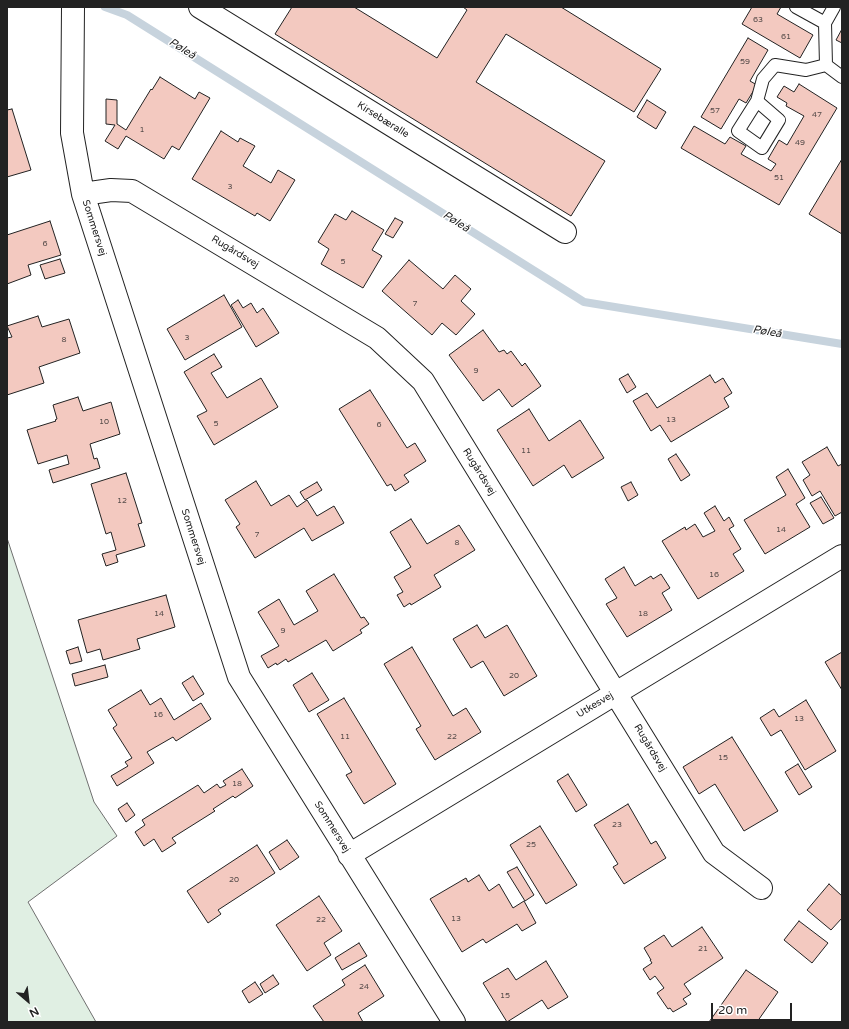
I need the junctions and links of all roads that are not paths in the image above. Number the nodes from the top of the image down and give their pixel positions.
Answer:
1 (73, 7) edge
2 (200, 7) edge
3 (796, 7) edge
4 (834, 7) edge
5 (824, 23) junction
6 (826, 65) junction
7 (842, 77) edge
8 (757, 101) dead end
9 (83, 194) junction
10 (565, 232) dead end
11 (842, 556) edge
12 (616, 692) junction
13 (349, 855) junction
14 (761, 888) dead end
15 (449, 1020) edge

1 - 9 street, Sommersvej
2 - 10 street, Kirsebæralle
3 - 5 lane
4 - 5 lane
5 - 6 lane
6 - 7 lane
6 - 8 lane
9 - 12 street, Rugårdsvej
9 - 13 street, Sommersvej
11 - 12 street, Utkesvej
12 - 13 street, Utkesvej
12 - 14 street, Rugårdsvej
13 - 15 street, Sommersvej

